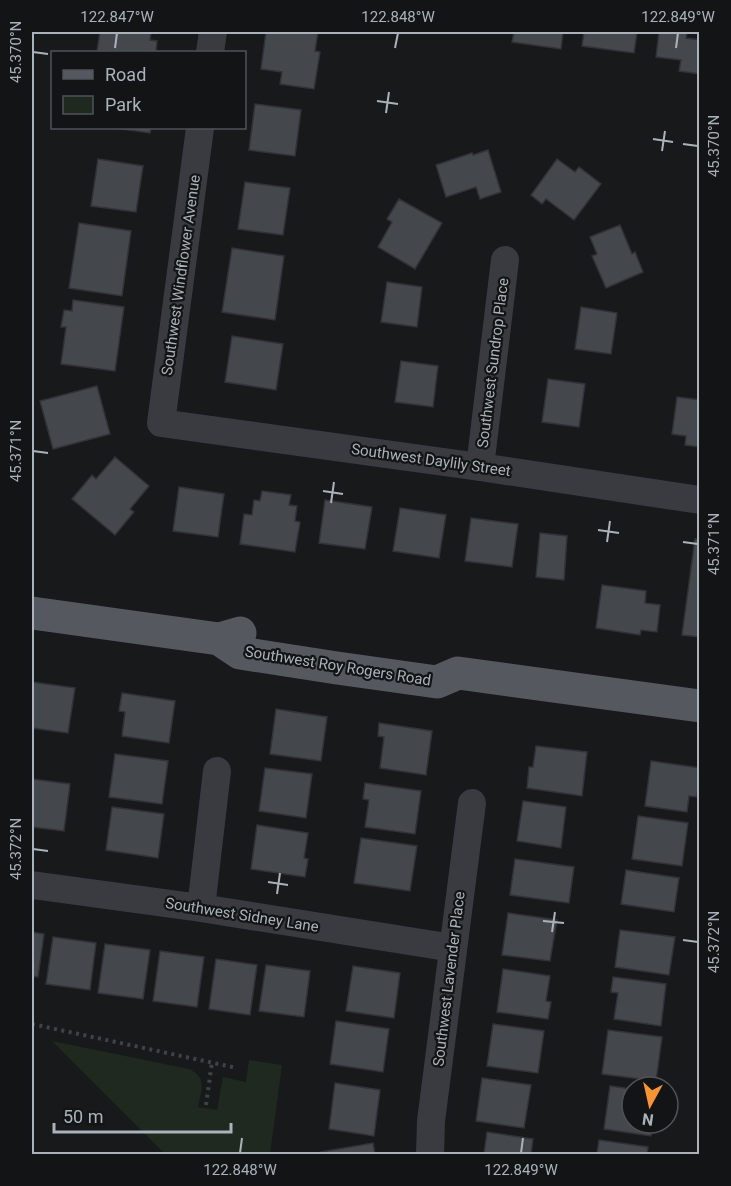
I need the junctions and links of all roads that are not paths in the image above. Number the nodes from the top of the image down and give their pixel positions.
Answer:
1 (213, 32) edge
2 (210, 51) edge
3 (200, 129) edge
4 (506, 260) dead end
5 (161, 423) joint
6 (480, 467) junction
7 (699, 500) edge
8 (32, 613) edge
9 (699, 706) edge
10 (218, 771) dead end
11 (472, 803) dead end
12 (32, 885) edge
13 (201, 908) junction
14 (453, 948) junction
15 (430, 1155) edge

1 - 2 street
3 - 5 street, Southwest Windflower Avenue
4 - 6 street, Southwest Sundrop Place
5 - 6 street, Southwest Daylily Street
6 - 7 street, Southwest Daylily Street
8 - 9 main road, Southwest Roy Rogers Road
10 - 13 street
11 - 14 street, Southwest Lavender Place
12 - 13 street, Southwest Sidney Lane
13 - 14 street, Southwest Sidney Lane
14 - 15 street, Southwest Lavender Place

